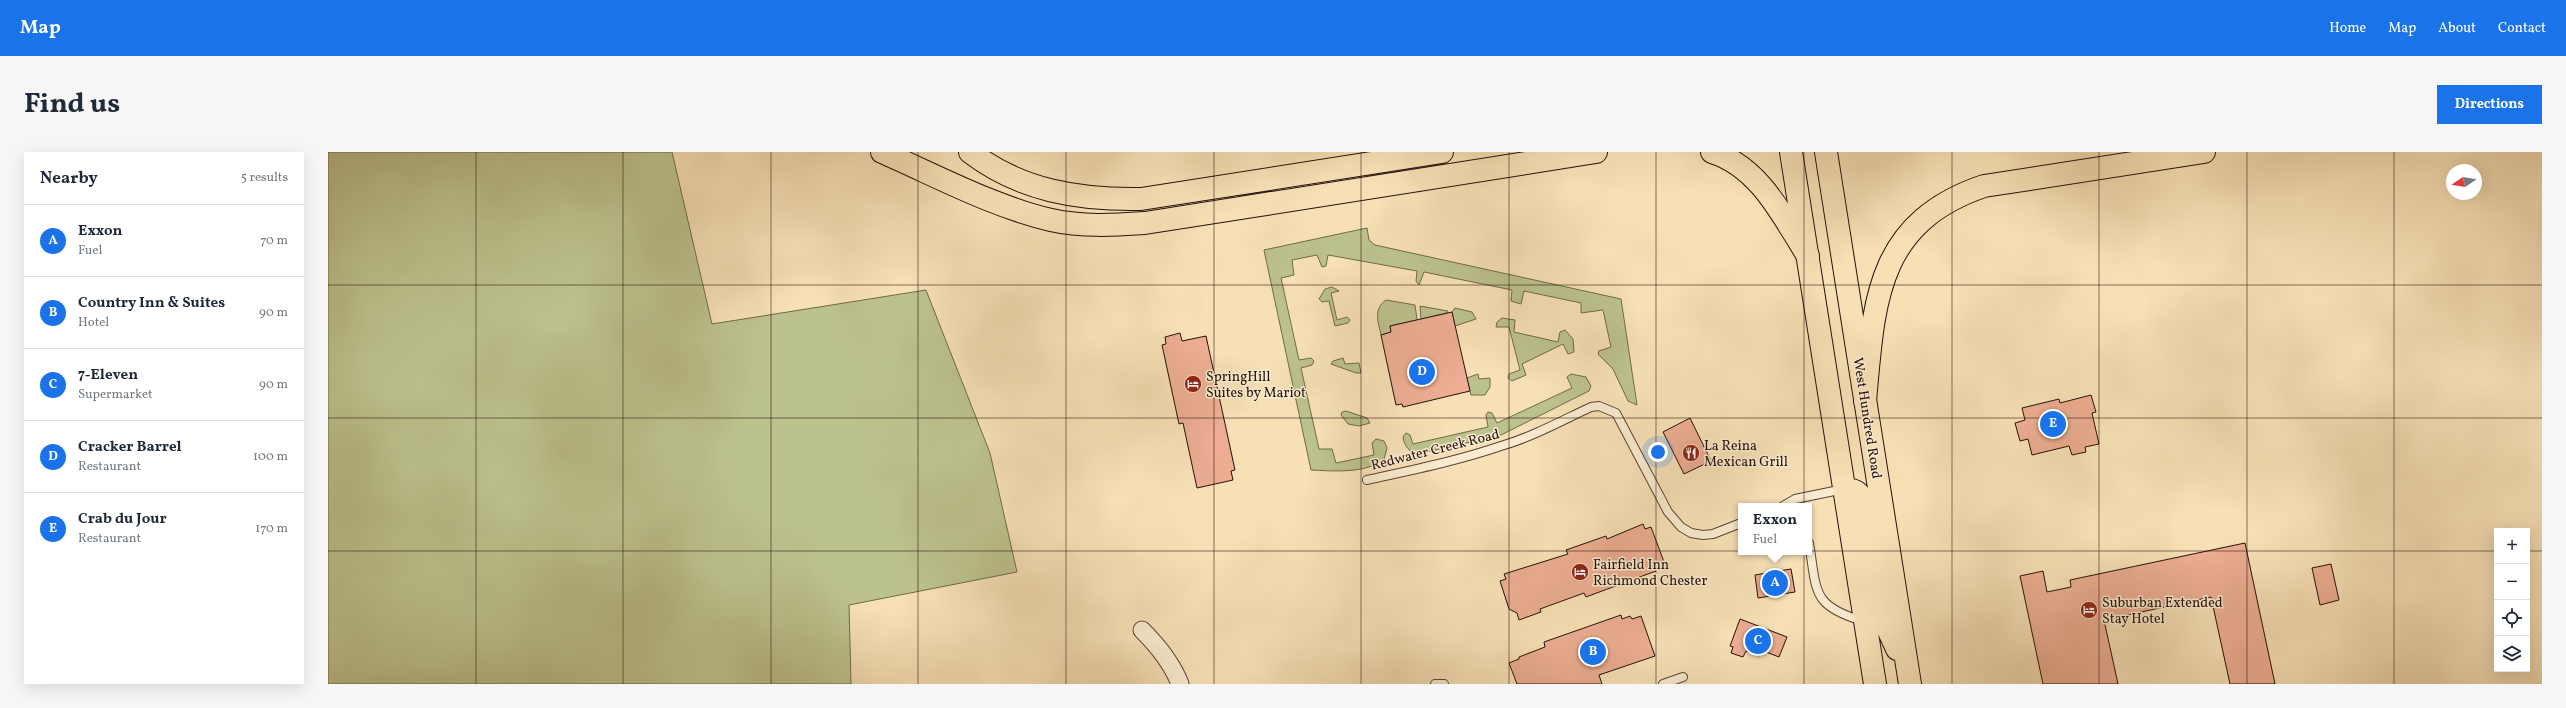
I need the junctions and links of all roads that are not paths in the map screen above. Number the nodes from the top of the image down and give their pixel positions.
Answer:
1 (882, 152) edge
2 (970, 152) edge
3 (1442, 152) edge
4 (1596, 152) edge
5 (1712, 152) edge
6 (1792, 152) edge
7 (1826, 152) edge
8 (2204, 152) edge
9 (1808, 256) junction
10 (1865, 401) junction
11 (1367, 480) dead end
12 (1844, 489) junction
13 (1788, 503) edge
14 (1738, 524) edge
15 (1811, 555) edge
16 (1865, 622) junction
17 (1142, 630) dead end
18 (1683, 677) dead end
19 (1909, 680) edge
20 (1180, 684) edge
21 (1436, 684) edge
22 (1444, 684) edge
23 (1663, 684) edge
24 (1875, 684) edge

1 - 4 main road
2 - 3 main road
5 - 9 main road
6 - 9 main road
7 - 10 main road, West Hundred Road
8 - 10 main road
9 - 12 main road
10 - 19 main road, West Hundred Road
11 - 14 lane, Redwater Creek Road
12 - 13 lane
12 - 16 main road
12 - 19 main road
15 - 16 lane
16 - 24 main road
17 - 20 street
18 - 23 lane
21 - 22 lane

